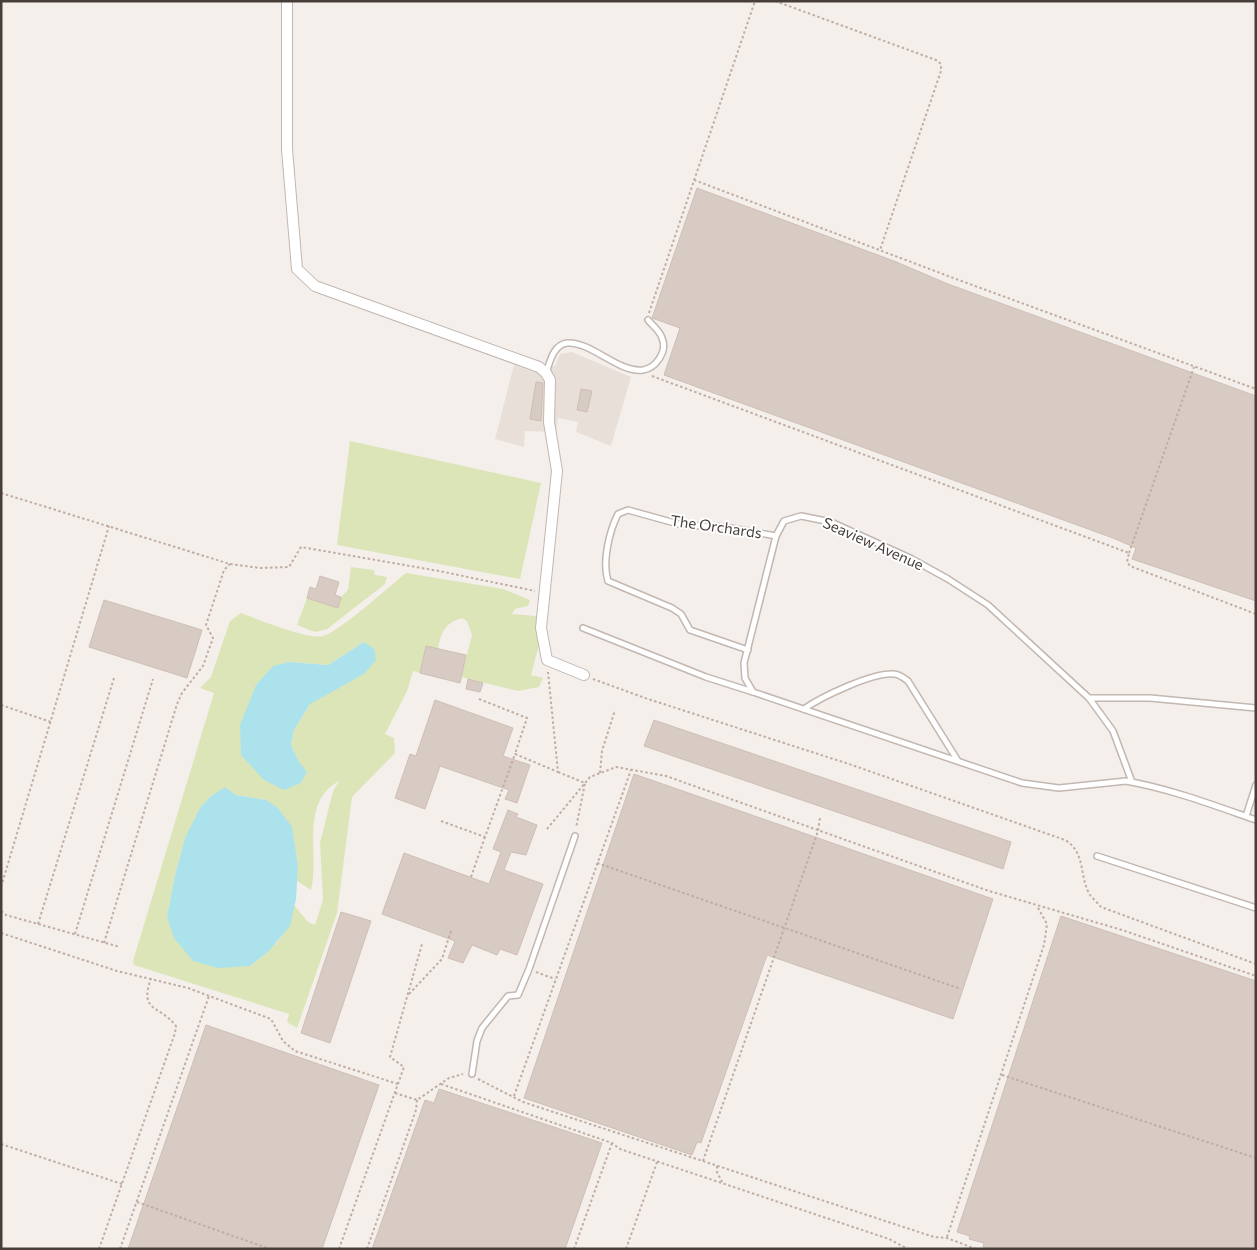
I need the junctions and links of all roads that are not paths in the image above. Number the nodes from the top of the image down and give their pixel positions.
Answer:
1 (287, 1) edge
2 (648, 320) road end
3 (546, 373) junction
4 (776, 536) junction
5 (584, 628) dead end
6 (748, 650) junction
7 (584, 675) road end
8 (754, 692) junction
9 (1089, 698) junction
10 (1256, 708) edge
11 (804, 709) junction
12 (958, 761) junction
13 (1132, 782) junction
14 (1256, 785) edge
15 (1246, 816) junction
16 (1256, 820) edge
17 (575, 836) road end
18 (1097, 856) dead end
19 (1256, 908) edge
20 (472, 1074) road end

1 - 3 street
2 - 3 lane
3 - 7 street
4 - 6 lane, Seaview Avenue
4 - 6 lane, The Orchards
4 - 9 lane, Seaview Avenue
5 - 8 lane
6 - 8 lane, Seaview Avenue
8 - 11 lane
9 - 10 lane
9 - 13 lane, Seaview Avenue
11 - 12 lane
11 - 12 lane
12 - 13 lane
13 - 15 lane
14 - 15 lane
15 - 16 lane
17 - 20 lane
18 - 19 lane

